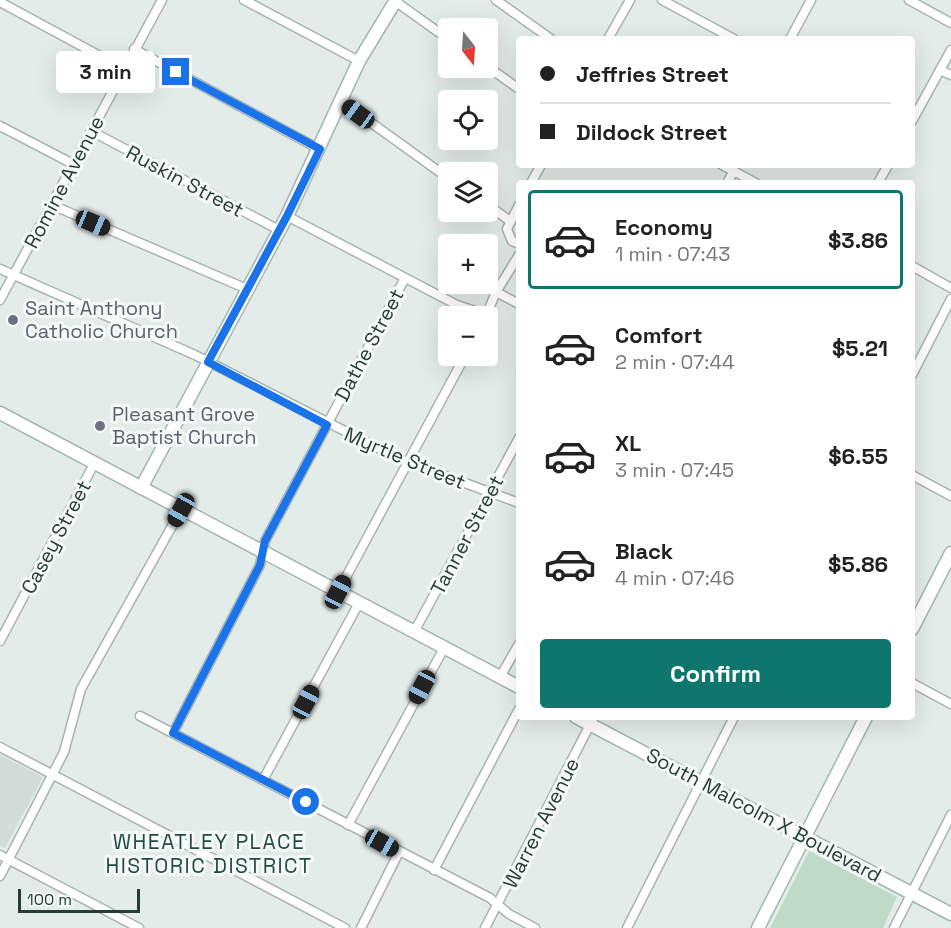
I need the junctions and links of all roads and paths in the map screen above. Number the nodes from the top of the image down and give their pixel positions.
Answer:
1 (162, 0) edge
2 (244, 0) edge
3 (396, 0) edge
4 (496, 0) edge
5 (630, 0) edge
6 (662, 0) edge
7 (812, 0) edge
8 (909, 0) edge
9 (0, 2) edge
10 (508, 4) edge
11 (951, 23) edge
12 (438, 32) edge
13 (547, 36) edge
14 (610, 36) edge
15 (728, 36) edge
16 (792, 36) edge
17 (134, 50) junction
18 (951, 50) edge
19 (359, 61) junction
20 (124, 69) junction
21 (940, 70) junction
22 (498, 74) edge
23 (951, 75) edge
24 (516, 87) edge
25 (340, 101) junction
26 (915, 116) edge
27 (0, 126) edge
28 (91, 131) junction
29 (320, 149) junction
30 (73, 164) junction
31 (728, 168) edge
32 (438, 171) edge
33 (734, 171) junction
34 (729, 180) edge
35 (750, 180) edge
36 (52, 205) junction
37 (516, 210) edge
38 (498, 213) edge
39 (287, 216) junction
40 (510, 221) junction
41 (279, 230) junction
42 (516, 241) edge
43 (516, 260) edge
44 (915, 268) edge
45 (0, 269) edge
46 (13, 276) junction
47 (405, 278) junction
48 (951, 288) edge
49 (247, 289) junction
50 (498, 289) edge
51 (498, 293) edge
52 (951, 299) edge
53 (0, 300) edge
54 (516, 302) edge
55 (460, 306) edge
56 (208, 362) junction
57 (460, 366) edge
58 (915, 369) edge
59 (0, 413) edge
60 (327, 425) junction
61 (516, 444) edge
62 (408, 462) junction
63 (94, 464) junction
64 (915, 477) edge
65 (141, 488) junction
66 (490, 492) junction
67 (951, 496) edge
68 (516, 502) edge
69 (181, 510) junction
70 (263, 552) junction
71 (951, 553) edge
72 (338, 592) junction
73 (360, 603) junction
74 (915, 623) edge
75 (414, 632) junction
76 (0, 641) edge
77 (444, 648) junction
78 (516, 649) edge
79 (500, 677) junction
80 (516, 685) edge
81 (915, 685) edge
82 (951, 704) edge
83 (516, 715) edge
84 (140, 716) dead end
85 (732, 720) edge
86 (864, 720) edge
87 (592, 721) edge
88 (173, 733) junction
89 (0, 747) edge
90 (52, 774) junction
91 (263, 780) junction
92 (700, 782) junction
93 (951, 815) edge
94 (348, 825) junction
95 (804, 836) junction
96 (399, 852) junction
97 (4, 858) edge
98 (434, 870) junction
99 (0, 876) edge
100 (911, 893) junction
101 (498, 906) junction
102 (951, 914) edge
103 (139, 928) edge
104 (345, 928) edge
105 (361, 928) edge
106 (485, 928) edge
107 (535, 928) edge
108 (627, 928) edge
109 (758, 928) edge
110 (894, 928) edge

1 - 17 street, Romine Avenue
2 - 19 street
3 - 12 street
3 - 19 street
4 - 10 street
5 - 14 street
6 - 15 street
7 - 16 street
8 - 11 street
9 - 20 street
10 - 13 street
17 - 20 street, Romine Avenue
17 - 29 street
18 - 21 street
19 - 25 street
20 - 28 street, Romine Avenue
21 - 23 street
21 - 26 street
22 - 24 street
25 - 29 street
25 - 32 street
27 - 30 street
28 - 30 street, Romine Avenue
28 - 41 street, Ruskin Street
29 - 39 street
30 - 36 street, Romine Avenue
31 - 33 street
33 - 34 street
33 - 35 street
36 - 46 street, Romine Avenue
36 - 49 street
37 - 40 street
38 - 40 street
39 - 41 street
39 - 47 street
40 - 42 street
41 - 49 street
43 - 50 street
44 - 48 street
45 - 46 street, Myrtle Street
46 - 53 street, Romine Avenue
46 - 56 street, Myrtle Street
47 - 55 street
47 - 60 street, Dathe Street
49 - 56 street
51 - 54 street
52 - 58 street
56 - 60 street, Myrtle Street
56 - 65 street
57 - 62 street
59 - 63 street
60 - 62 street, Myrtle Street
60 - 70 street, Dathe Street
61 - 66 street, Tanner Street
62 - 66 street, Myrtle Street
62 - 72 street
63 - 65 street
63 - 76 street, Casey Street
64 - 67 street
65 - 69 street
66 - 68 street, Myrtle Street
66 - 75 street, Tanner Street
69 - 70 street
69 - 90 street
70 - 72 street
70 - 88 street, Dathe Street
71 - 74 street
72 - 73 street
73 - 75 street
73 - 91 street
75 - 77 street
77 - 79 street
77 - 94 street
78 - 79 street
79 - 80 street
81 - 82 street
83 - 98 street
84 - 88 street
85 - 92 street
86 - 95 street
87 - 92 street, South Malcolm X Boulevard
87 - 101 street, Warren Avenue
88 - 91 street
89 - 90 street
90 - 97 street
90 - 104 street
91 - 94 street
92 - 95 street, South Malcolm X Boulevard
92 - 108 street
93 - 100 street
94 - 96 street
95 - 100 street, South Malcolm X Boulevard
95 - 109 street
96 - 98 street
96 - 105 street
97 - 99 street
97 - 103 street
98 - 101 street
100 - 102 street, South Malcolm X Boulevard
100 - 110 street
101 - 106 street, Warren Avenue
101 - 107 street

